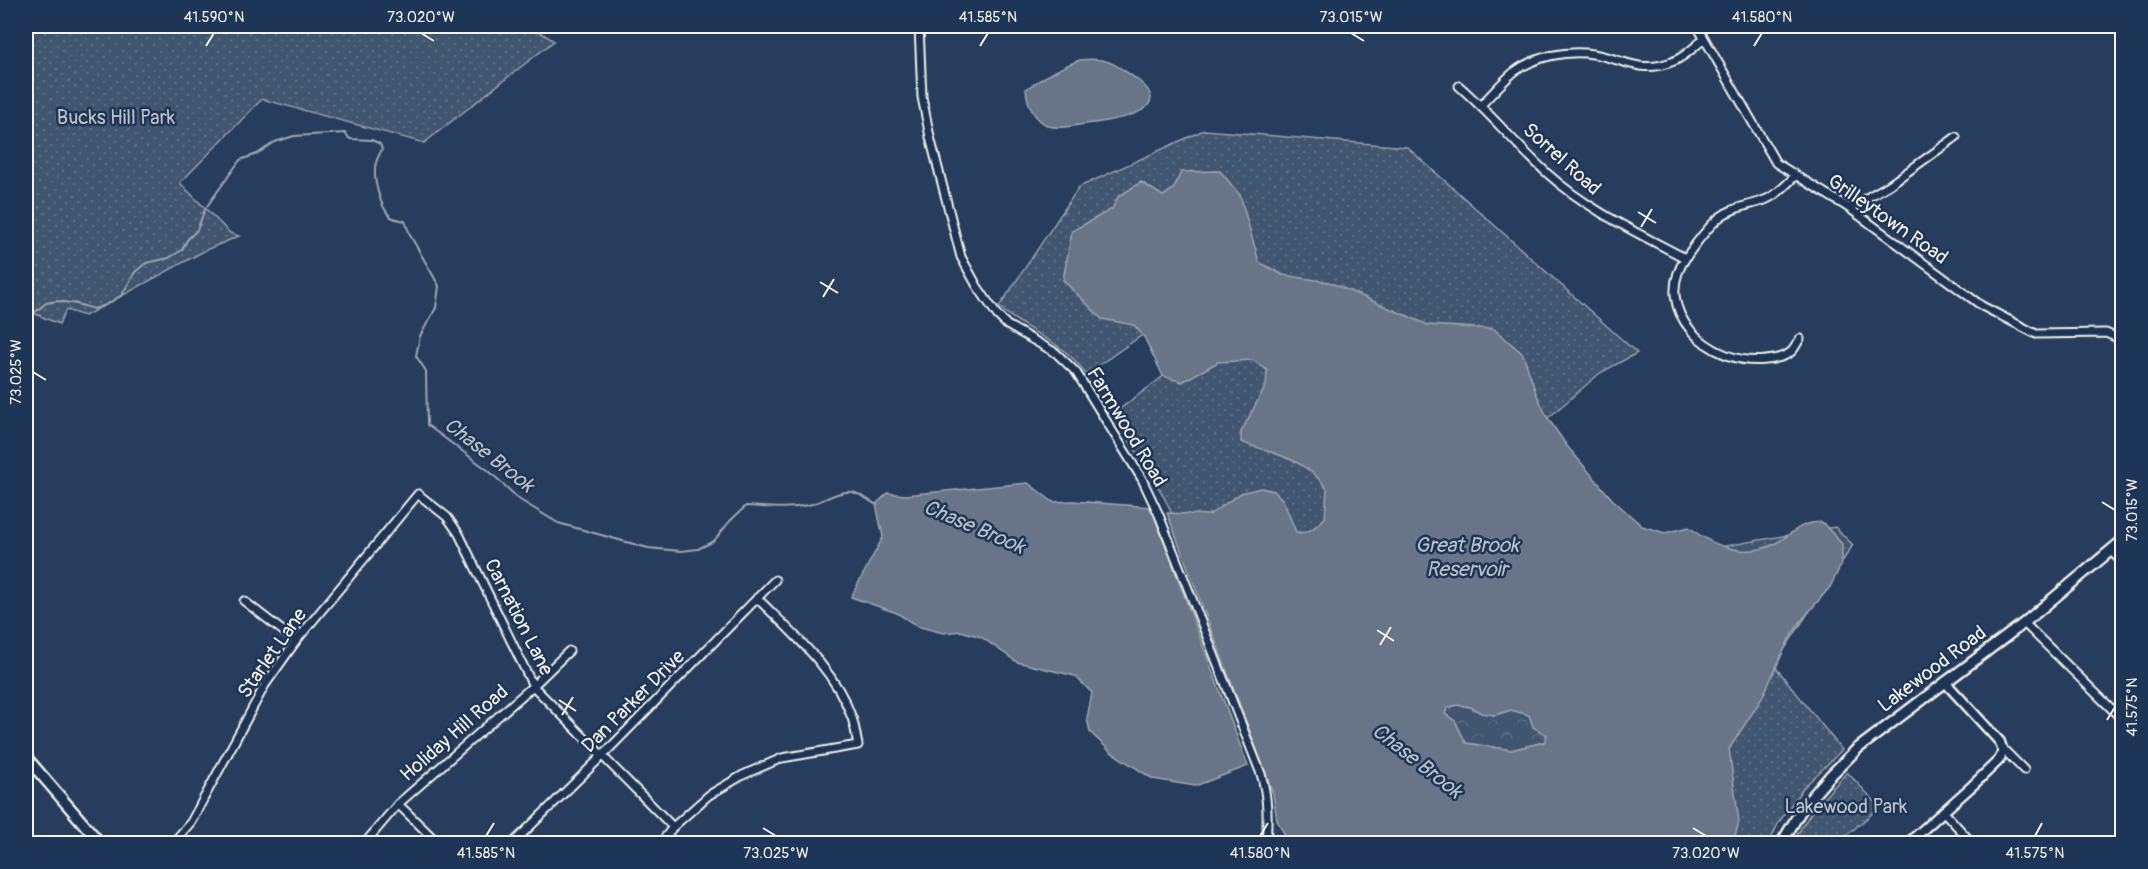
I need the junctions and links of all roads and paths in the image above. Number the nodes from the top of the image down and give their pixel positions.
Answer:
1 (919, 26) edge
2 (1700, 31) dead end
3 (1704, 39) junction
4 (1459, 86) dead end
5 (1481, 105) junction
6 (1956, 137) dead end
7 (1795, 176) junction
8 (1849, 208) junction
9 (1685, 258) junction
10 (1800, 339) dead end
11 (2122, 340) edge
12 (418, 494) joint
13 (2122, 541) edge
14 (2111, 551) junction
15 (2122, 562) edge
16 (775, 580) dead end
17 (757, 598) junction
18 (244, 601) dead end
19 (2024, 623) junction
20 (296, 641) junction
21 (569, 651) dead end
22 (1945, 682) junction
23 (533, 686) junction
24 (2122, 719) edge
25 (2003, 749) junction
26 (601, 757) junction
27 (26, 758) edge
28 (2024, 770) dead end
29 (399, 804) junction
30 (1943, 811) junction
31 (673, 827) junction
32 (101, 843) edge
33 (172, 843) edge
34 (364, 843) edge
35 (438, 843) edge
36 (512, 843) edge
37 (660, 843) edge
38 (1266, 843) edge
39 (1781, 843) edge
40 (1907, 843) edge
41 (1973, 843) edge

1 - 38 street, Farmwood Road
2 - 3 street, Grilleytown Road
3 - 5 street
3 - 7 street, Grilleytown Road
4 - 5 street, Sorrel Road
5 - 9 street, Sorrel Road
6 - 8 street
7 - 8 street, Grilleytown Road
7 - 9 street
8 - 11 street, Grilleytown Road
9 - 10 street
12 - 20 street, Starlet Lane
12 - 23 street, Carnation Lane
13 - 14 main road, Lakewood Road
14 - 15 street
14 - 19 main road, Lakewood Road
16 - 17 street, Dan Parker Drive
17 - 26 street, Dan Parker Drive
17 - 31 street
18 - 20 street
19 - 22 main road, Lakewood Road
19 - 24 street
20 - 33 street, Starlet Lane
21 - 23 street, Holiday Hill Road
22 - 25 street
22 - 39 main road, Lakewood Road
23 - 26 street, Carnation Lane
23 - 29 street, Holiday Hill Road
25 - 28 street
25 - 30 street
26 - 31 street, Carnation Lane
26 - 36 street, Dan Parker Drive
27 - 32 main road
29 - 34 street, Holiday Hill Road
29 - 35 street
30 - 40 street
30 - 41 street
31 - 37 street

